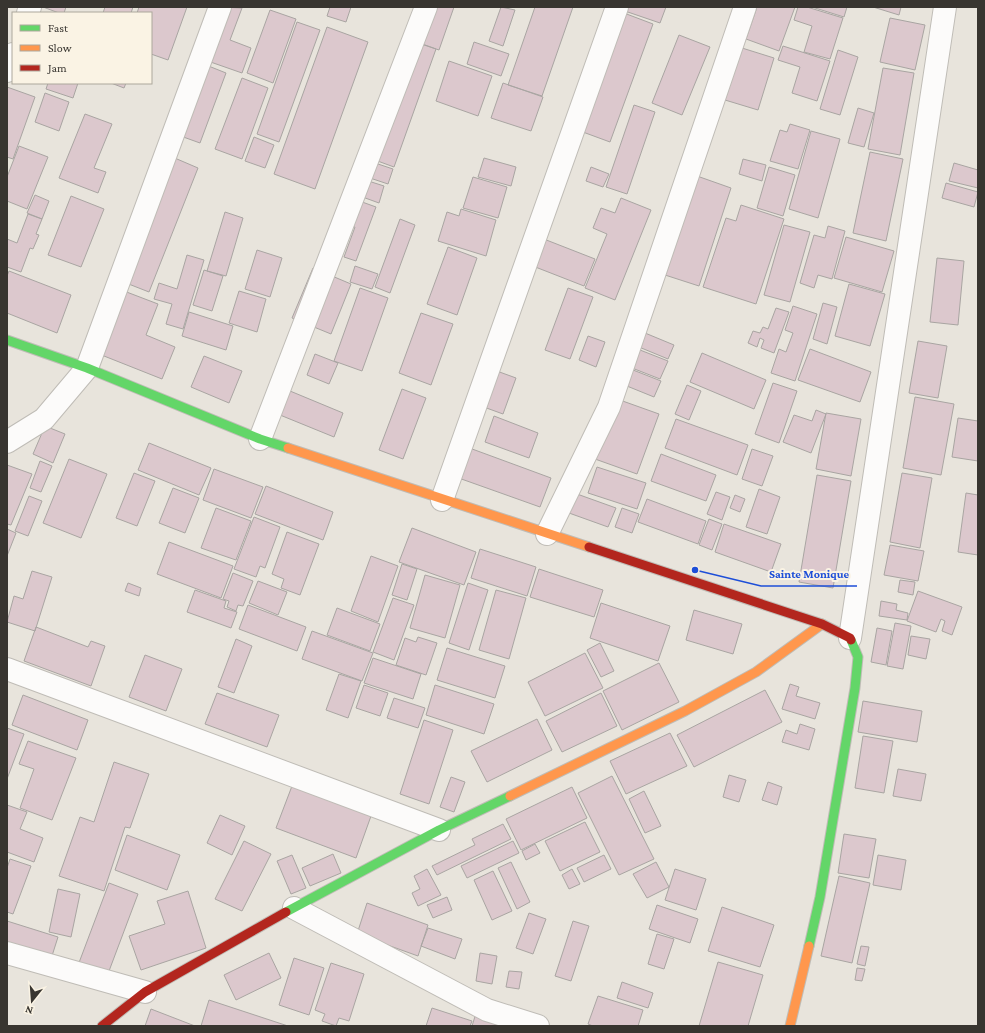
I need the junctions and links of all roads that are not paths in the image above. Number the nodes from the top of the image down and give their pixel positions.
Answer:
1 (220, 7) edge
2 (426, 7) edge
3 (617, 7) edge
4 (745, 7) edge
5 (945, 7) edge
6 (12, 57) edge
7 (7, 71) edge
8 (7, 340) edge
9 (87, 368) junction
10 (260, 439) junction
11 (7, 442) edge
12 (442, 500) junction
13 (547, 534) junction
14 (822, 624) junction
15 (850, 638) junction
16 (7, 669) edge
17 (439, 830) junction
18 (294, 908) junction
19 (7, 953) edge
20 (145, 992) junction
21 (102, 1026) edge
22 (538, 1026) edge
23 (790, 1026) edge

1 - 9 street
2 - 10 street
3 - 12 street
4 - 13 street
5 - 15 street
6 - 7 street
8 - 9 street
9 - 10 street
9 - 11 street
10 - 12 street
12 - 13 street
13 - 14 street
14 - 15 street
14 - 17 street
15 - 23 street
16 - 17 street
17 - 18 street
18 - 20 street
18 - 22 street
19 - 20 street
20 - 21 street

